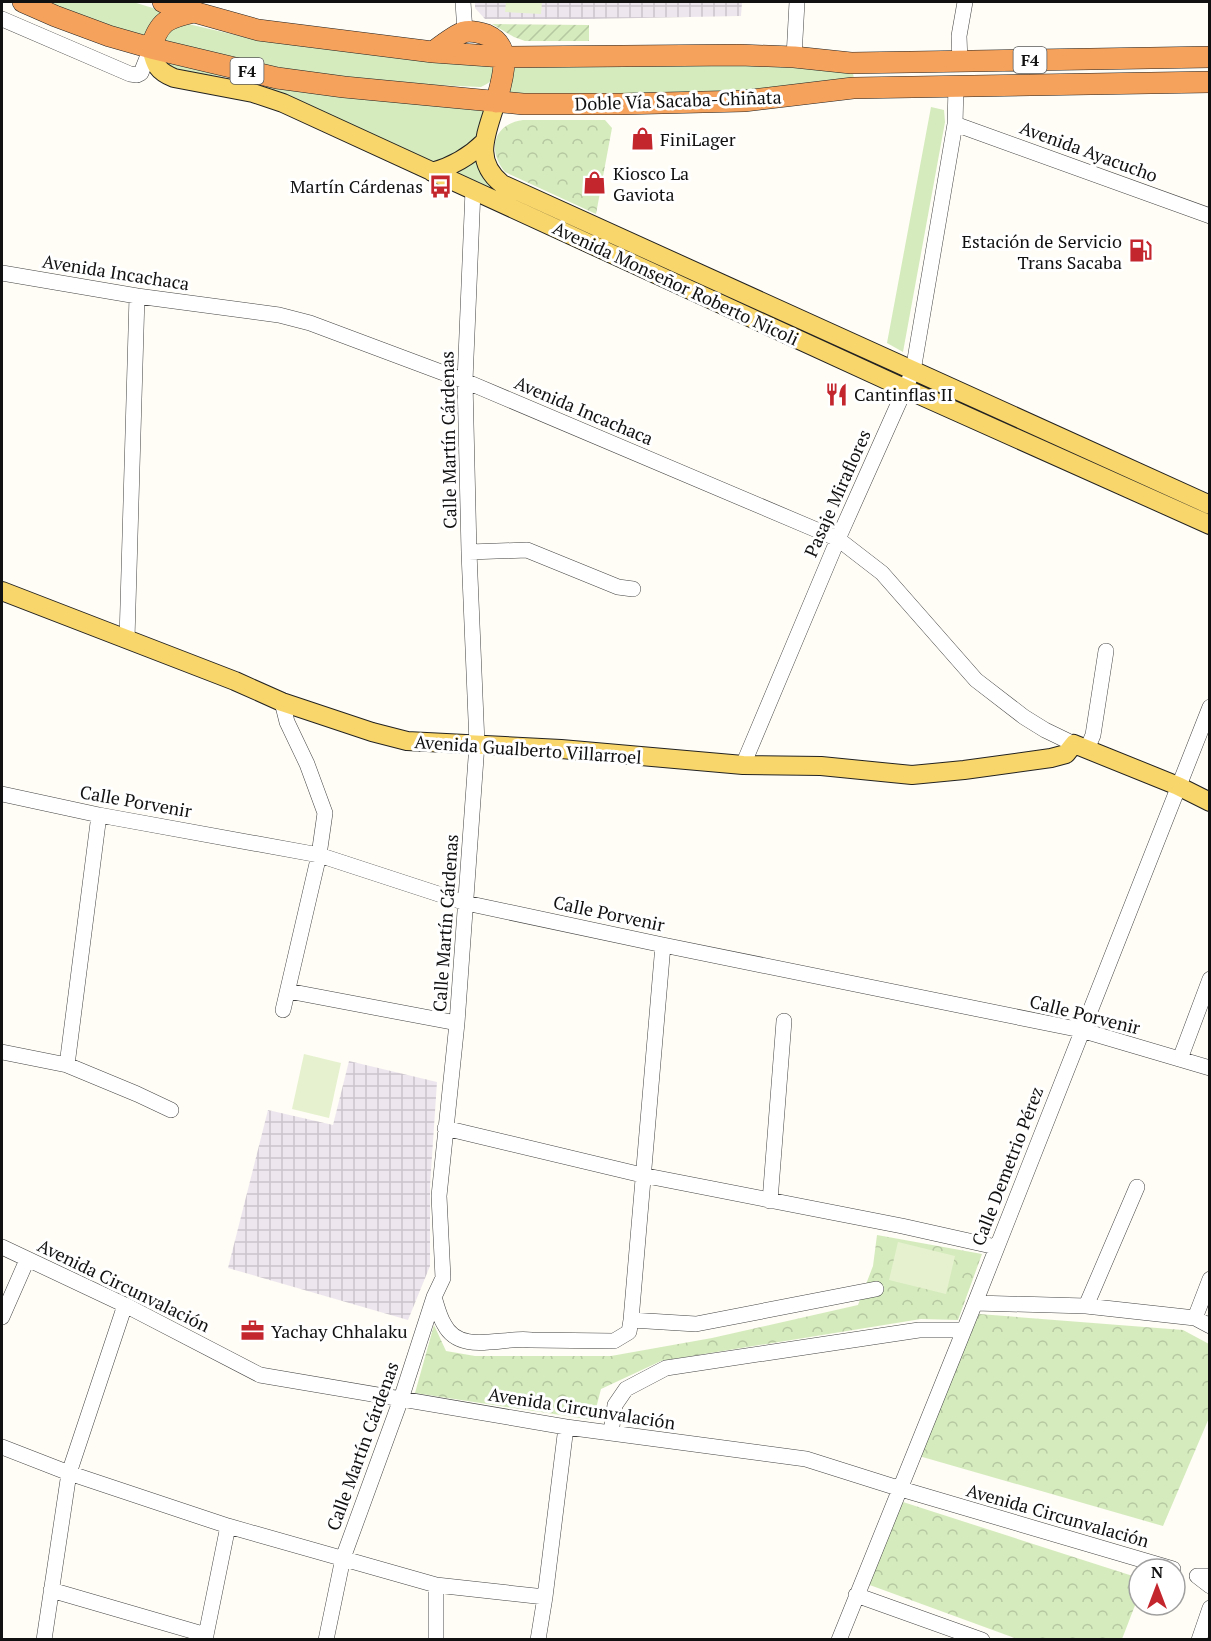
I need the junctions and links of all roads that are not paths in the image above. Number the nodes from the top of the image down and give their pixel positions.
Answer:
1 (23, 2) edge
2 (163, 2) edge
3 (463, 2) edge
4 (796, 2) edge
5 (965, 2) edge
6 (194, 12) junction
7 (2, 19) edge
8 (465, 32) junction
9 (151, 48) junction
10 (433, 51) junction
11 (504, 57) junction
12 (794, 57) junction
13 (1209, 57) edge
14 (960, 62) junction
15 (1209, 82) edge
16 (956, 87) junction
17 (496, 102) junction
18 (955, 124) junction
19 (484, 142) junction
20 (432, 172) junction
21 (473, 190) junction
22 (1209, 216) edge
23 (2, 273) edge
24 (137, 296) junction
25 (914, 371) junction
26 (465, 381) junction
27 (906, 388) junction
28 (1209, 505) edge
29 (1209, 525) edge
30 (838, 539) junction
31 (469, 552) junction
32 (633, 589) dead end
33 (2, 591) edge
34 (127, 639) junction
35 (1106, 651) dead end
36 (282, 702) junction
37 (1209, 707) edge
38 (477, 744) junction
39 (1080, 746) junction
40 (743, 765) junction
41 (1178, 786) junction
42 (2, 795) edge
43 (1209, 802) edge
44 (99, 814) junction
45 (319, 855) junction
46 (466, 903) junction
47 (663, 945) junction
48 (1209, 979) edge
49 (288, 991) junction
50 (283, 1010) dead end
51 (784, 1021) dead end
52 (457, 1023) junction
53 (1082, 1030) junction
54 (2, 1052) edge
55 (1180, 1059) junction
56 (67, 1065) junction
57 (1209, 1068) edge
58 (171, 1110) dead end
59 (445, 1128) junction
60 (642, 1175) junction
61 (1137, 1187) dead end
62 (770, 1201) junction
63 (996, 1247) junction
64 (2, 1248) edge
65 (27, 1260) junction
66 (1209, 1279) edge
67 (876, 1289) dead end
68 (434, 1297) junction
69 (975, 1303) junction
70 (125, 1305) junction
71 (1086, 1306) junction
72 (2, 1317) edge
73 (1195, 1318) junction
74 (632, 1320) junction
75 (1209, 1326) edge
76 (963, 1330) junction
77 (400, 1399) junction
78 (566, 1427) junction
79 (611, 1433) junction
80 (2, 1447) edge
81 (69, 1473) junction
82 (901, 1489) junction
83 (228, 1526) junction
84 (1133, 1557) edge
85 (343, 1558) junction
86 (1187, 1573) edge
87 (1205, 1579) edge
88 (436, 1585) junction
89 (51, 1590) junction
90 (856, 1595) junction
91 (545, 1597) junction
92 (1209, 1608) edge
93 (206, 1637) edge
94 (44, 1640) edge
95 (326, 1640) edge
96 (436, 1640) edge
97 (537, 1640) edge
98 (839, 1640) edge
99 (982, 1640) edge
100 (1199, 1640) edge

1 - 9 highway, F4
2 - 6 highway, F4
3 - 8 street
4 - 12 street
5 - 14 street
6 - 9 highway
6 - 10 highway, F4
7 - 9 street
8 - 10 highway
8 - 11 highway
9 - 17 highway, Doble Vía Sacaba-Chiñata / F4
9 - 20 main road, Avenida Monseñor Roberto Nicoli
10 - 11 highway, F4
11 - 12 highway, F4
11 - 17 highway
12 - 14 highway, F4
13 - 14 highway, F4
15 - 16 highway, Doble Vía Sacaba-Chiñata / F4
16 - 17 highway, Doble Vía Sacaba-Chiñata / F4
16 - 18 street, Pasaje Miraflores
17 - 19 main road, Avenida Monseñor Roberto Nicoli
18 - 22 street, Avenida Ayacucho
18 - 25 street, Pasaje Miraflores
19 - 20 main road
19 - 25 main road, Avenida Monseñor Roberto Nicoli
20 - 21 main road, Avenida Monseñor Roberto Nicoli
21 - 26 street, Calle Martín Cárdenas
21 - 27 main road, Avenida Monseñor Roberto Nicoli
23 - 24 street, Avenida Incachaca
24 - 26 street, Avenida Incachaca
24 - 34 street
25 - 27 street, Pasaje Miraflores
25 - 28 main road, Avenida Monseñor Roberto Nicoli
26 - 30 street, Avenida Incachaca
26 - 31 street, Calle Martín Cárdenas
27 - 29 main road, Avenida Monseñor Roberto Nicoli
27 - 30 street, Pasaje Miraflores
30 - 39 street, Avenida Incachaca
30 - 40 street, Pasaje Miraflores
31 - 32 street
31 - 38 street, Calle Martín Cárdenas
33 - 34 main road, Avenida Gualberto Villarroel
34 - 36 main road, Avenida Gualberto Villarroel
35 - 39 street
36 - 38 main road, Avenida Gualberto Villarroel
36 - 45 street
37 - 41 street, Calle Demetrio Pérez
38 - 40 main road, Avenida Gualberto Villarroel
38 - 46 street, Calle Martín Cárdenas
39 - 40 main road, Avenida Gualberto Villarroel
39 - 41 main road
41 - 43 main road
41 - 53 street, Calle Demetrio Pérez
42 - 44 street, Calle Porvenir
44 - 45 street, Calle Porvenir
44 - 56 street
45 - 46 street, Calle Porvenir
45 - 49 street
46 - 47 street, Calle Porvenir
46 - 52 street, Calle Martín Cárdenas
47 - 53 street, Calle Porvenir
47 - 60 street
48 - 55 street
49 - 50 street
49 - 52 street
51 - 62 street
52 - 59 street, Calle Martín Cárdenas
53 - 55 street, Calle Porvenir
53 - 63 street, Calle Demetrio Pérez
54 - 56 street
55 - 57 street, Calle Porvenir
56 - 58 street
59 - 60 street
59 - 68 street, Calle Martín Cárdenas
60 - 62 street
60 - 74 street
61 - 71 street
62 - 63 street
63 - 69 street, Calle Demetrio Pérez
64 - 65 street, Avenida Circunvalación
65 - 70 street, Avenida Circunvalación
65 - 72 street
66 - 73 street
67 - 74 street
68 - 74 street
68 - 77 street, Calle Martín Cárdenas
69 - 71 street
69 - 76 street, Calle Demetrio Pérez
70 - 77 street, Avenida Circunvalación
70 - 81 street
71 - 73 street
73 - 75 street
76 - 79 street
76 - 82 street, Calle Demetrio Pérez
77 - 78 street, Avenida Circunvalación
77 - 85 street, Calle Martín Cárdenas
78 - 79 street, Avenida Circunvalación
78 - 91 street
79 - 82 street, Avenida Circunvalación
80 - 81 street
81 - 83 street
81 - 89 street
82 - 84 street, Avenida Circunvalación
82 - 90 street, Calle Demetrio Pérez
83 - 85 street
83 - 93 street
85 - 88 street
85 - 95 street, Calle Martín Cárdenas
86 - 87 street, Avenida Circunvalación
88 - 91 street
88 - 96 street
89 - 93 street
89 - 94 street
90 - 98 street, Calle Demetrio Pérez
90 - 99 street
91 - 97 street
92 - 100 street

